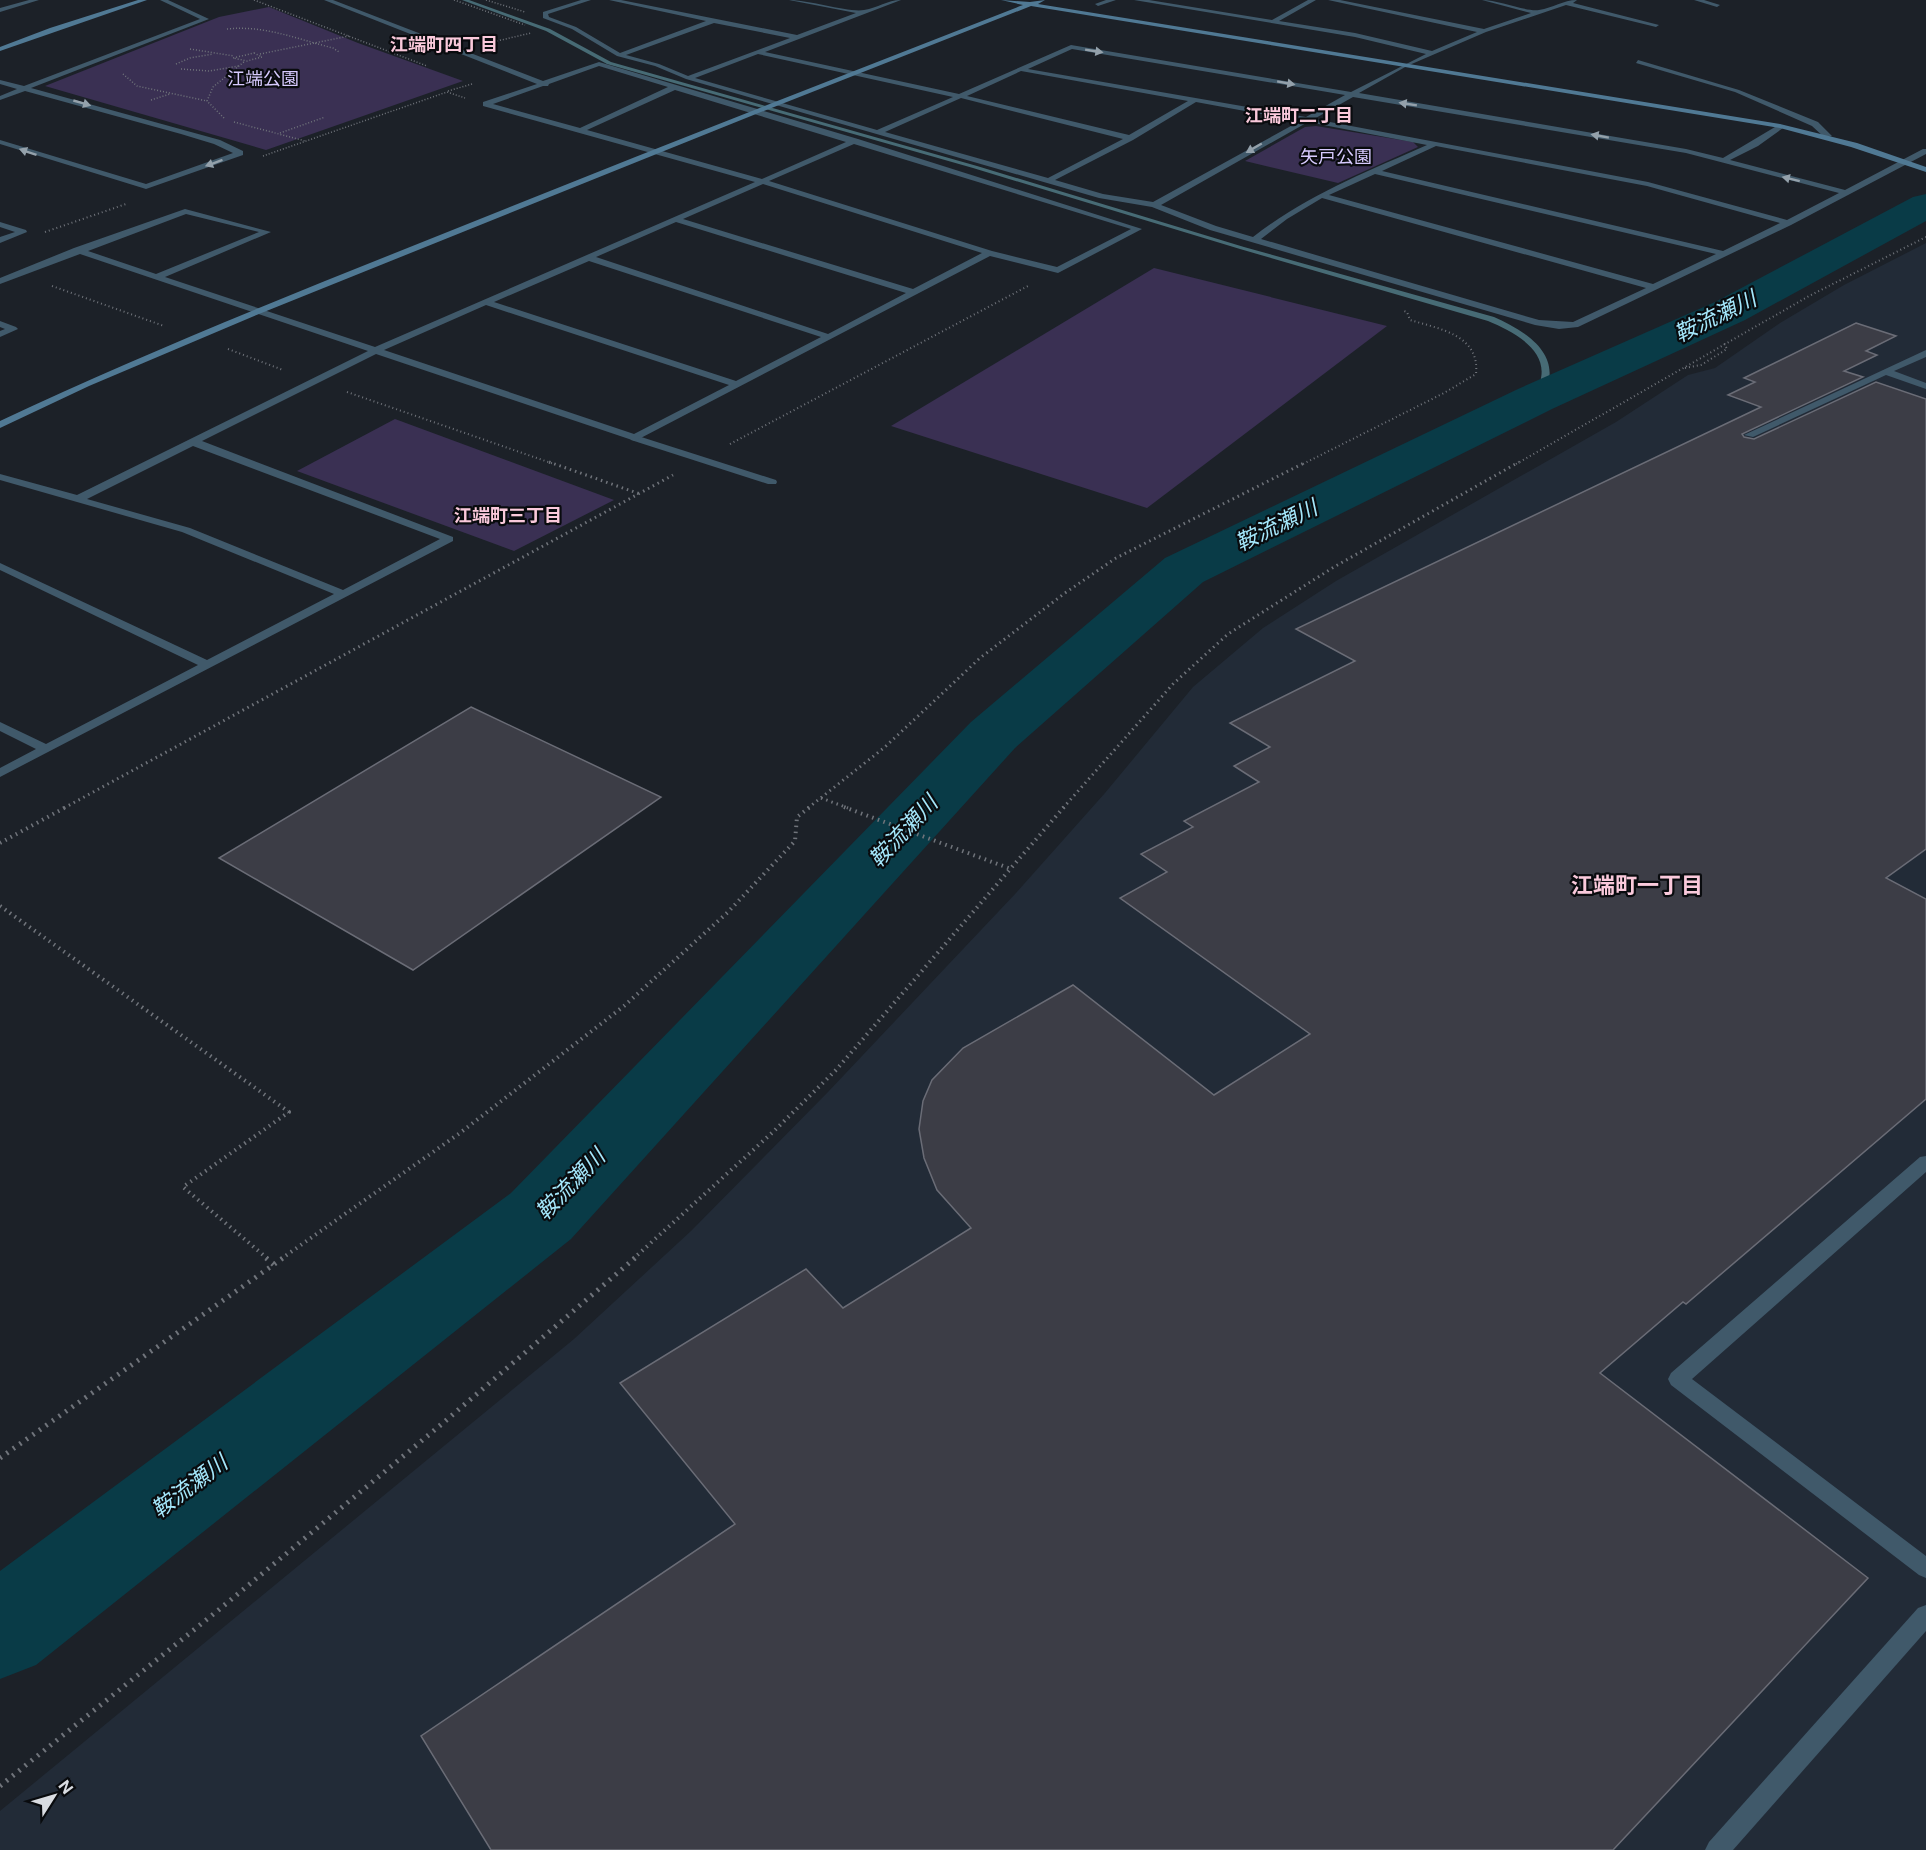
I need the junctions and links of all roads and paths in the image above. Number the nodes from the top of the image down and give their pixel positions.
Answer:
1 (36, 0) edge
2 (144, 0) edge
3 (163, 0) edge
4 (254, 0) edge
5 (327, 0) edge
6 (486, 0) edge
7 (588, 0) edge
8 (612, 0) edge
9 (792, 0) edge
10 (898, 0) edge
11 (1004, 0) edge
12 (1042, 0) edge
13 (1137, 0) edge
14 (1313, 0) edge
15 (1331, 0) edge
16 (1485, 0) edge
17 (1697, 0) edge
18 (1841, 0) edge
19 (1571, 1) edge
20 (1849, 2) dead end
21 (1028, 4) junction
22 (1717, 5) dead end
23 (0, 10) edge
24 (1537, 12) junction
25 (863, 13) junction
26 (546, 18) junction
27 (715, 20) junction
28 (1272, 22) junction
29 (1656, 25) dead end
30 (223, 29) dead end
31 (540, 31) dead end
32 (1484, 31) junction
33 (350, 36) junction
34 (795, 37) junction
35 (496, 41) dead end
36 (145, 43) junction
37 (313, 44) junction
38 (0, 49) edge
39 (339, 52) dead end
40 (756, 52) junction
41 (216, 53) junction
42 (1431, 53) junction
43 (260, 54) junction
44 (619, 55) junction
45 (234, 56) junction
46 (245, 61) junction
47 (1638, 62) dead end
48 (176, 64) dead end
49 (1405, 65) junction
50 (239, 66) junction
51 (127, 69) dead end
52 (181, 69) dead end
53 (436, 69) dead end
54 (1019, 69) junction
55 (853, 73) junction
56 (688, 78) junction
57 (465, 80) dead end
58 (0, 82) edge
59 (546, 85) junction
60 (25, 88) junction
61 (673, 88) junction
62 (447, 92) dead end
63 (1351, 94) junction
64 (960, 96) junction
65 (0, 98) edge
66 (1194, 100) junction
67 (207, 101) junction
68 (774, 104) junction
69 (755, 111) junction
70 (325, 117) dead end
71 (224, 118) dead end
72 (1305, 119) junction
73 (234, 122) dead end
74 (1780, 126) junction
75 (579, 131) junction
76 (280, 133) junction
77 (876, 133) junction
78 (1828, 136) junction
79 (1130, 138) junction
80 (306, 141) dead end
81 (855, 141) junction
82 (0, 142) edge
83 (1435, 144) junction
84 (1926, 151) edge
85 (655, 152) junction
86 (1723, 161) junction
87 (1912, 164) junction
88 (1926, 170) edge
89 (1374, 171) junction
90 (1050, 180) junction
91 (760, 181) junction
92 (1847, 193) junction
93 (1322, 195) junction
94 (1154, 205) junction
95 (674, 219) junction
96 (1788, 223) junction
97 (0, 224) edge
98 (1926, 237) edge
99 (1256, 239) junction
100 (0, 240) edge
101 (76, 250) junction
102 (989, 253) junction
103 (1721, 253) junction
104 (586, 257) junction
105 (1058, 270) junction
106 (156, 277) junction
107 (0, 281) edge
108 (50, 286) dead end
109 (1653, 286) junction
110 (913, 292) junction
111 (485, 302) junction
112 (1396, 308) dead end
113 (256, 312) junction
114 (0, 324) edge
115 (169, 328) dead end
116 (0, 334) edge
117 (829, 337) junction
118 (219, 346) dead end
119 (377, 350) junction
120 (1926, 353) edge
121 (1887, 372) junction
122 (316, 382) junction
123 (738, 385) junction
124 (1926, 386) edge
125 (0, 425) edge
126 (1749, 435) dead end
127 (635, 438) junction
128 (191, 441) junction
129 (702, 459) junction
130 (0, 477) edge
131 (771, 482) dead end
132 (640, 494) junction
133 (78, 499) junction
134 (0, 566) edge
135 (343, 594) junction
136 (206, 664) junction
137 (0, 726) edge
138 (46, 749) junction
139 (0, 773) edge
140 (820, 798) junction
141 (0, 843) edge
142 (1011, 868) junction
143 (0, 906) edge
144 (1926, 1162) edge
145 (274, 1265) junction
146 (0, 1458) edge
147 (1926, 1568) edge
148 (1926, 1616) edge
149 (0, 1786) edge
150 (1717, 1850) edge

1 - 23 street
2 - 38 street
3 - 36 street
4 - 33 path
5 - 59 street
6 - 26 path
7 - 26 street
8 - 27 street
9 - 25 street
10 - 25 street
11 - 21 street
12 - 21 street
13 - 28 street
14 - 28 street
15 - 32 street
16 - 24 street
17 - 22 street
18 - 20 street
19 - 24 street
19 - 29 street
21 - 49 street
21 - 55 street
24 - 32 street
25 - 34 street
26 - 44 street
27 - 34 street
27 - 44 street
28 - 42 street
30 - 37 path
31 - 35 path
32 - 42 street
33 - 37 path
33 - 53 path
34 - 40 street
36 - 41 path
36 - 60 street
37 - 39 path
37 - 43 path
40 - 55 street
40 - 56 street
41 - 45 path
41 - 48 path
42 - 49 street
43 - 45 path
43 - 46 path
44 - 56 street
45 - 46 path
46 - 50 path
47 - 78 street
49 - 63 street
49 - 74 street
50 - 52 path
50 - 67 path
51 - 67 path
54 -> 63 street
54 - 64 street
54 - 66 street
55 - 64 street
55 - 68 street
56 - 68 street
57 - 62 path
58 - 60 street
59 - 61 street
59 - 75 street
60 - 65 street
60 -> 82 street
61 - 69 street
61 - 75 street
63 - 72 street
86 -> 63 street
64 - 77 street
64 - 79 street
66 - 72 street
66 - 79 street
67 - 71 path
68 - 69 street
68 - 77 street
69 - 81 street
69 - 85 street
70 - 76 path
72 - 83 street
72 -> 94 street
73 - 76 path
74 - 78 street
74 - 86 street
75 - 85 street
76 - 80 path
77 - 90 street
78 - 87 street
79 - 90 street
81 - 91 street
81 - 105 street
83 - 89 street
83 - 96 street
84 - 87 street
85 - 91 street
85 - 113 street
92 -> 86 street
87 - 88 street
87 - 92 street
89 - 93 street
89 - 103 street
90 - 94 street
91 - 95 street
91 - 102 street
92 - 96 street
93 - 99 street
93 - 109 street
94 - 99 street
95 - 104 street
95 - 110 street
96 - 103 street
97 - 100 street
98 - 142 path
99 - 109 street
101 - 106 street
101 - 106 street
101 - 107 street
102 - 105 street
102 - 110 street
103 - 109 street
104 - 111 street
104 - 117 street
105 - 129 path
106 - 113 street
108 - 115 path
110 - 117 street
111 - 119 street
111 - 123 street
112 - 140 path
113 - 119 street
113 - 125 street
114 - 116 street
117 - 123 street
118 - 122 path
119 - 122 street
119 - 127 street
120 - 121 street
121 - 124 street
121 - 126 street
122 - 128 street
122 - 132 path
123 - 127 street
127 - 129 street
128 - 133 street
128 - 135 street
129 - 131 street
129 - 132 path
130 - 133 street
132 - 141 path
133 - 135 street
134 - 136 street
135 - 136 street
136 - 138 street
137 - 138 street
138 - 139 street
140 - 142 path
140 - 145 path
142 - 149 path
143 - 145 path
144 - 147 street
145 - 146 path
148 - 150 street

